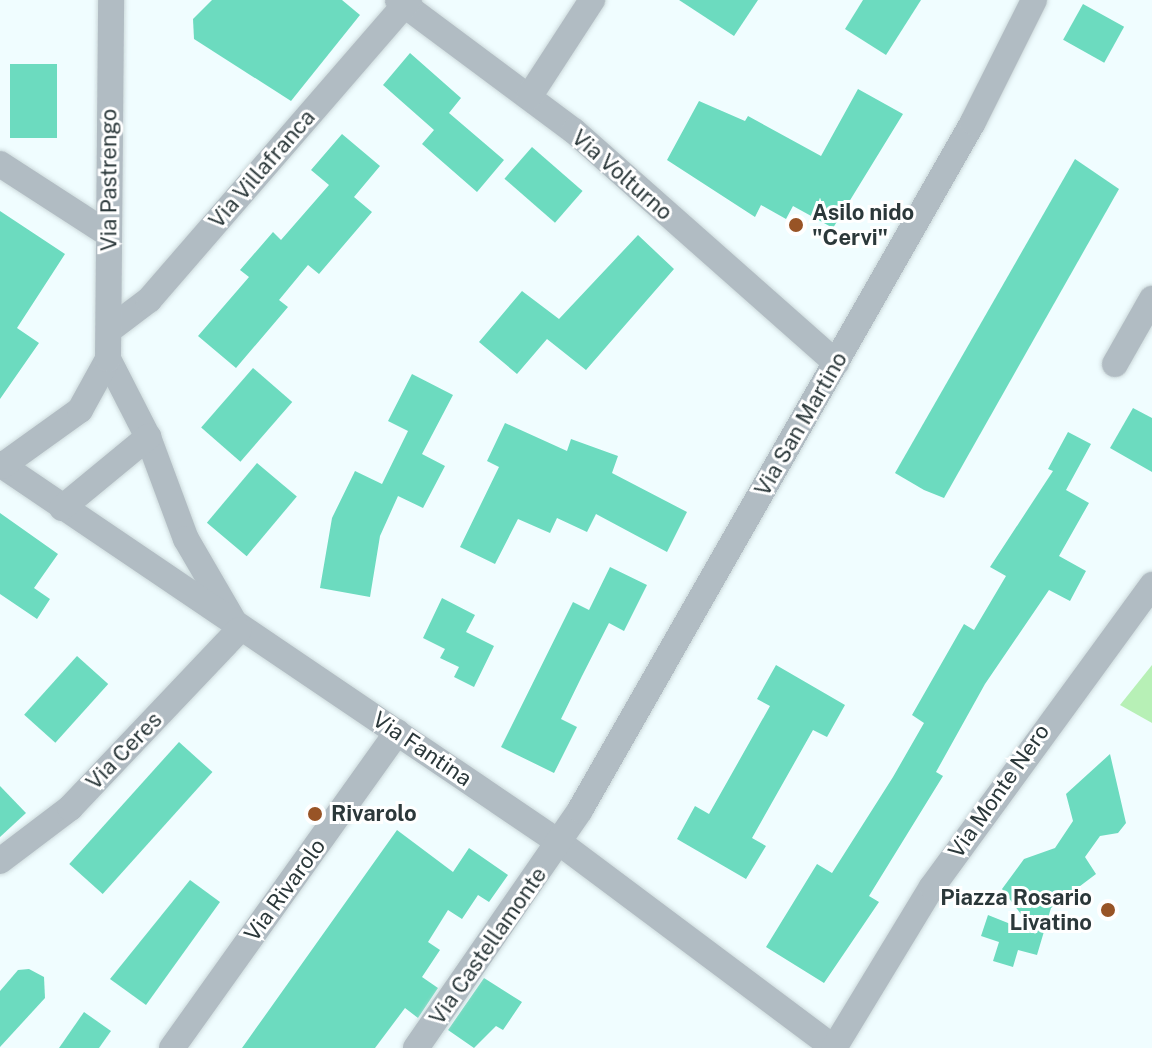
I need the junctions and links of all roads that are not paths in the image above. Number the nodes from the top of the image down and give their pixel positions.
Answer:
1 (111, 0) edge
2 (592, 0) edge
3 (1034, 0) edge
4 (404, 2) edge
5 (529, 97) junction
6 (0, 164) edge
7 (108, 234) junction
8 (1152, 299) edge
9 (109, 330) junction
10 (108, 359) junction
11 (836, 363) junction
12 (1115, 364) dead end
13 (148, 437) junction
14 (1, 465) edge
15 (62, 508) junction
16 (1152, 585) edge
17 (239, 630) junction
18 (397, 732) junction
19 (560, 843) junction
20 (0, 861) edge
21 (172, 1048) edge
22 (416, 1048) edge
23 (834, 1048) edge

1 - 7 street, Via Pastrengo
2 - 5 street
3 - 11 street, Via San Martino
4 - 5 street, Via Volturno
4 - 9 street, Via Villafranca
5 - 11 street, Via Volturno
6 - 7 street
7 - 9 street, Via Pastrengo
8 - 12 street
9 - 10 street, Via Pastrengo
10 - 13 street, Via Pastrengo
10 - 14 street, Via Pastrengo
11 - 19 street, Via San Martino
13 - 15 street
13 - 17 street, Via Pastrengo
14 - 15 street, Via Fantina
15 - 17 street, Via Fantina
16 - 23 street, Via Monte Nero
17 - 18 street, Via Fantina
17 - 20 street, Via Ceres
18 - 19 street, Via Fantina
18 - 21 street, Via Rivarolo
19 - 22 street, Via Castellamonte
19 - 23 street, Via Fantina

